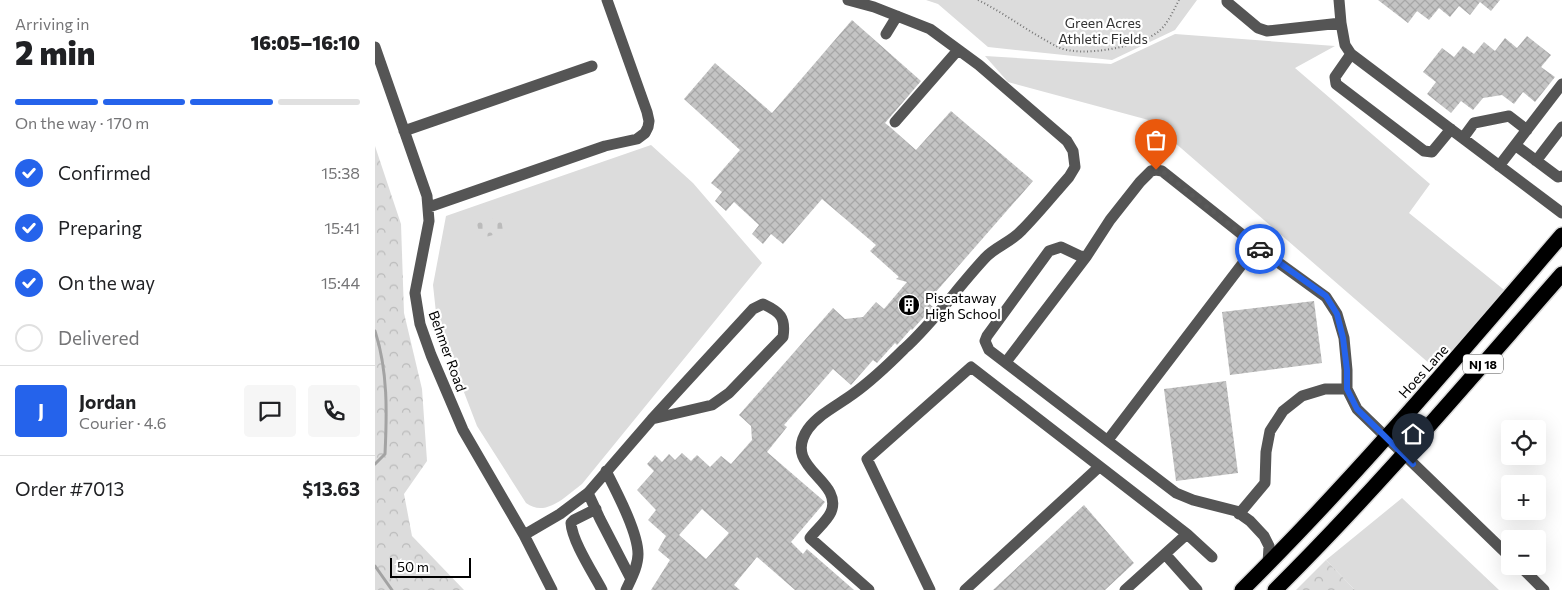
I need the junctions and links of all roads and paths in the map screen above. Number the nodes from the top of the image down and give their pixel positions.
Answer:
1 (607, 0) edge
2 (848, 0) edge
3 (978, 0) edge
4 (1179, 0) edge
5 (1227, 0) edge
6 (1339, 0) edge
7 (897, 16) junction
8 (1341, 23) junction
9 (886, 34) dead end
10 (375, 47) edge
11 (958, 50) junction
12 (1351, 54) junction
13 (592, 66) dead end
14 (1562, 84) edge
15 (895, 122) dead end
16 (1562, 127) edge
17 (1451, 129) junction
18 (1527, 130) junction
19 (405, 131) junction
20 (1463, 138) junction
21 (1515, 145) junction
22 (1536, 161) junction
23 (1499, 166) junction
24 (1562, 176) edge
25 (429, 207) junction
26 (1562, 213) edge
27 (1562, 236) edge
28 (1256, 246) junction
29 (1086, 257) junction
30 (1562, 274) edge
31 (1006, 362) junction
32 (1347, 389) junction
33 (652, 419) junction
34 (1386, 438) junction
35 (1108, 440) junction
36 (1403, 454) junction
37 (1099, 467) junction
38 (606, 471) junction
39 (588, 493) junction
40 (595, 509) junction
41 (1239, 514) junction
42 (1187, 534) junction
43 (524, 535) junction
44 (1501, 548) edge
45 (1165, 554) junction
46 (1213, 557) dead end
47 (1268, 564) junction
48 (1529, 575) edge
49 (628, 585) edge
50 (552, 590) edge
51 (602, 590) edge
52 (869, 590) edge
53 (930, 590) edge
54 (965, 590) edge
55 (1125, 590) edge
56 (1197, 590) edge
57 (1242, 590) edge
58 (1275, 590) edge
59 (1544, 590) edge

1 - 25 street
2 - 7 street
3 - 4 path
5 - 8 street
6 - 8 street
7 - 9 street
7 - 11 street
8 - 12 street
10 - 19 street, Behmer Road
11 - 15 street
11 - 52 street
12 - 17 street
12 - 17 street
13 - 19 street
14 - 18 street
16 - 22 street
17 - 20 street
18 - 20 street
18 - 21 street
19 - 25 street, Behmer Road
20 - 23 street
21 - 22 street
21 - 23 street
22 - 24 street
23 - 26 street
25 - 43 street, Behmer Road
27 - 34 highway, Hoes Lane / NJ 18
28 - 29 street
28 - 32 street
28 - 35 street
29 - 31 street
29 - 31 street
30 - 36 highway, NJ 18
31 - 35 street
32 - 34 street
32 - 41 street
33 - 33 street
33 - 38 street
34 - 36 street
34 - 47 highway, Hoes Lane / NJ 18
35 - 41 street
36 - 44 street
36 - 58 highway, NJ 18
37 - 42 street
37 - 53 street
37 - 54 street
38 - 39 street
38 - 49 street
39 - 40 street
39 - 43 street
40 - 49 street
40 - 51 street
41 - 47 street
42 - 45 street
42 - 46 street
43 - 50 street, Behmer Road
45 - 55 street
45 - 56 street
47 - 57 highway, Hoes Lane / NJ 18
48 - 59 street

